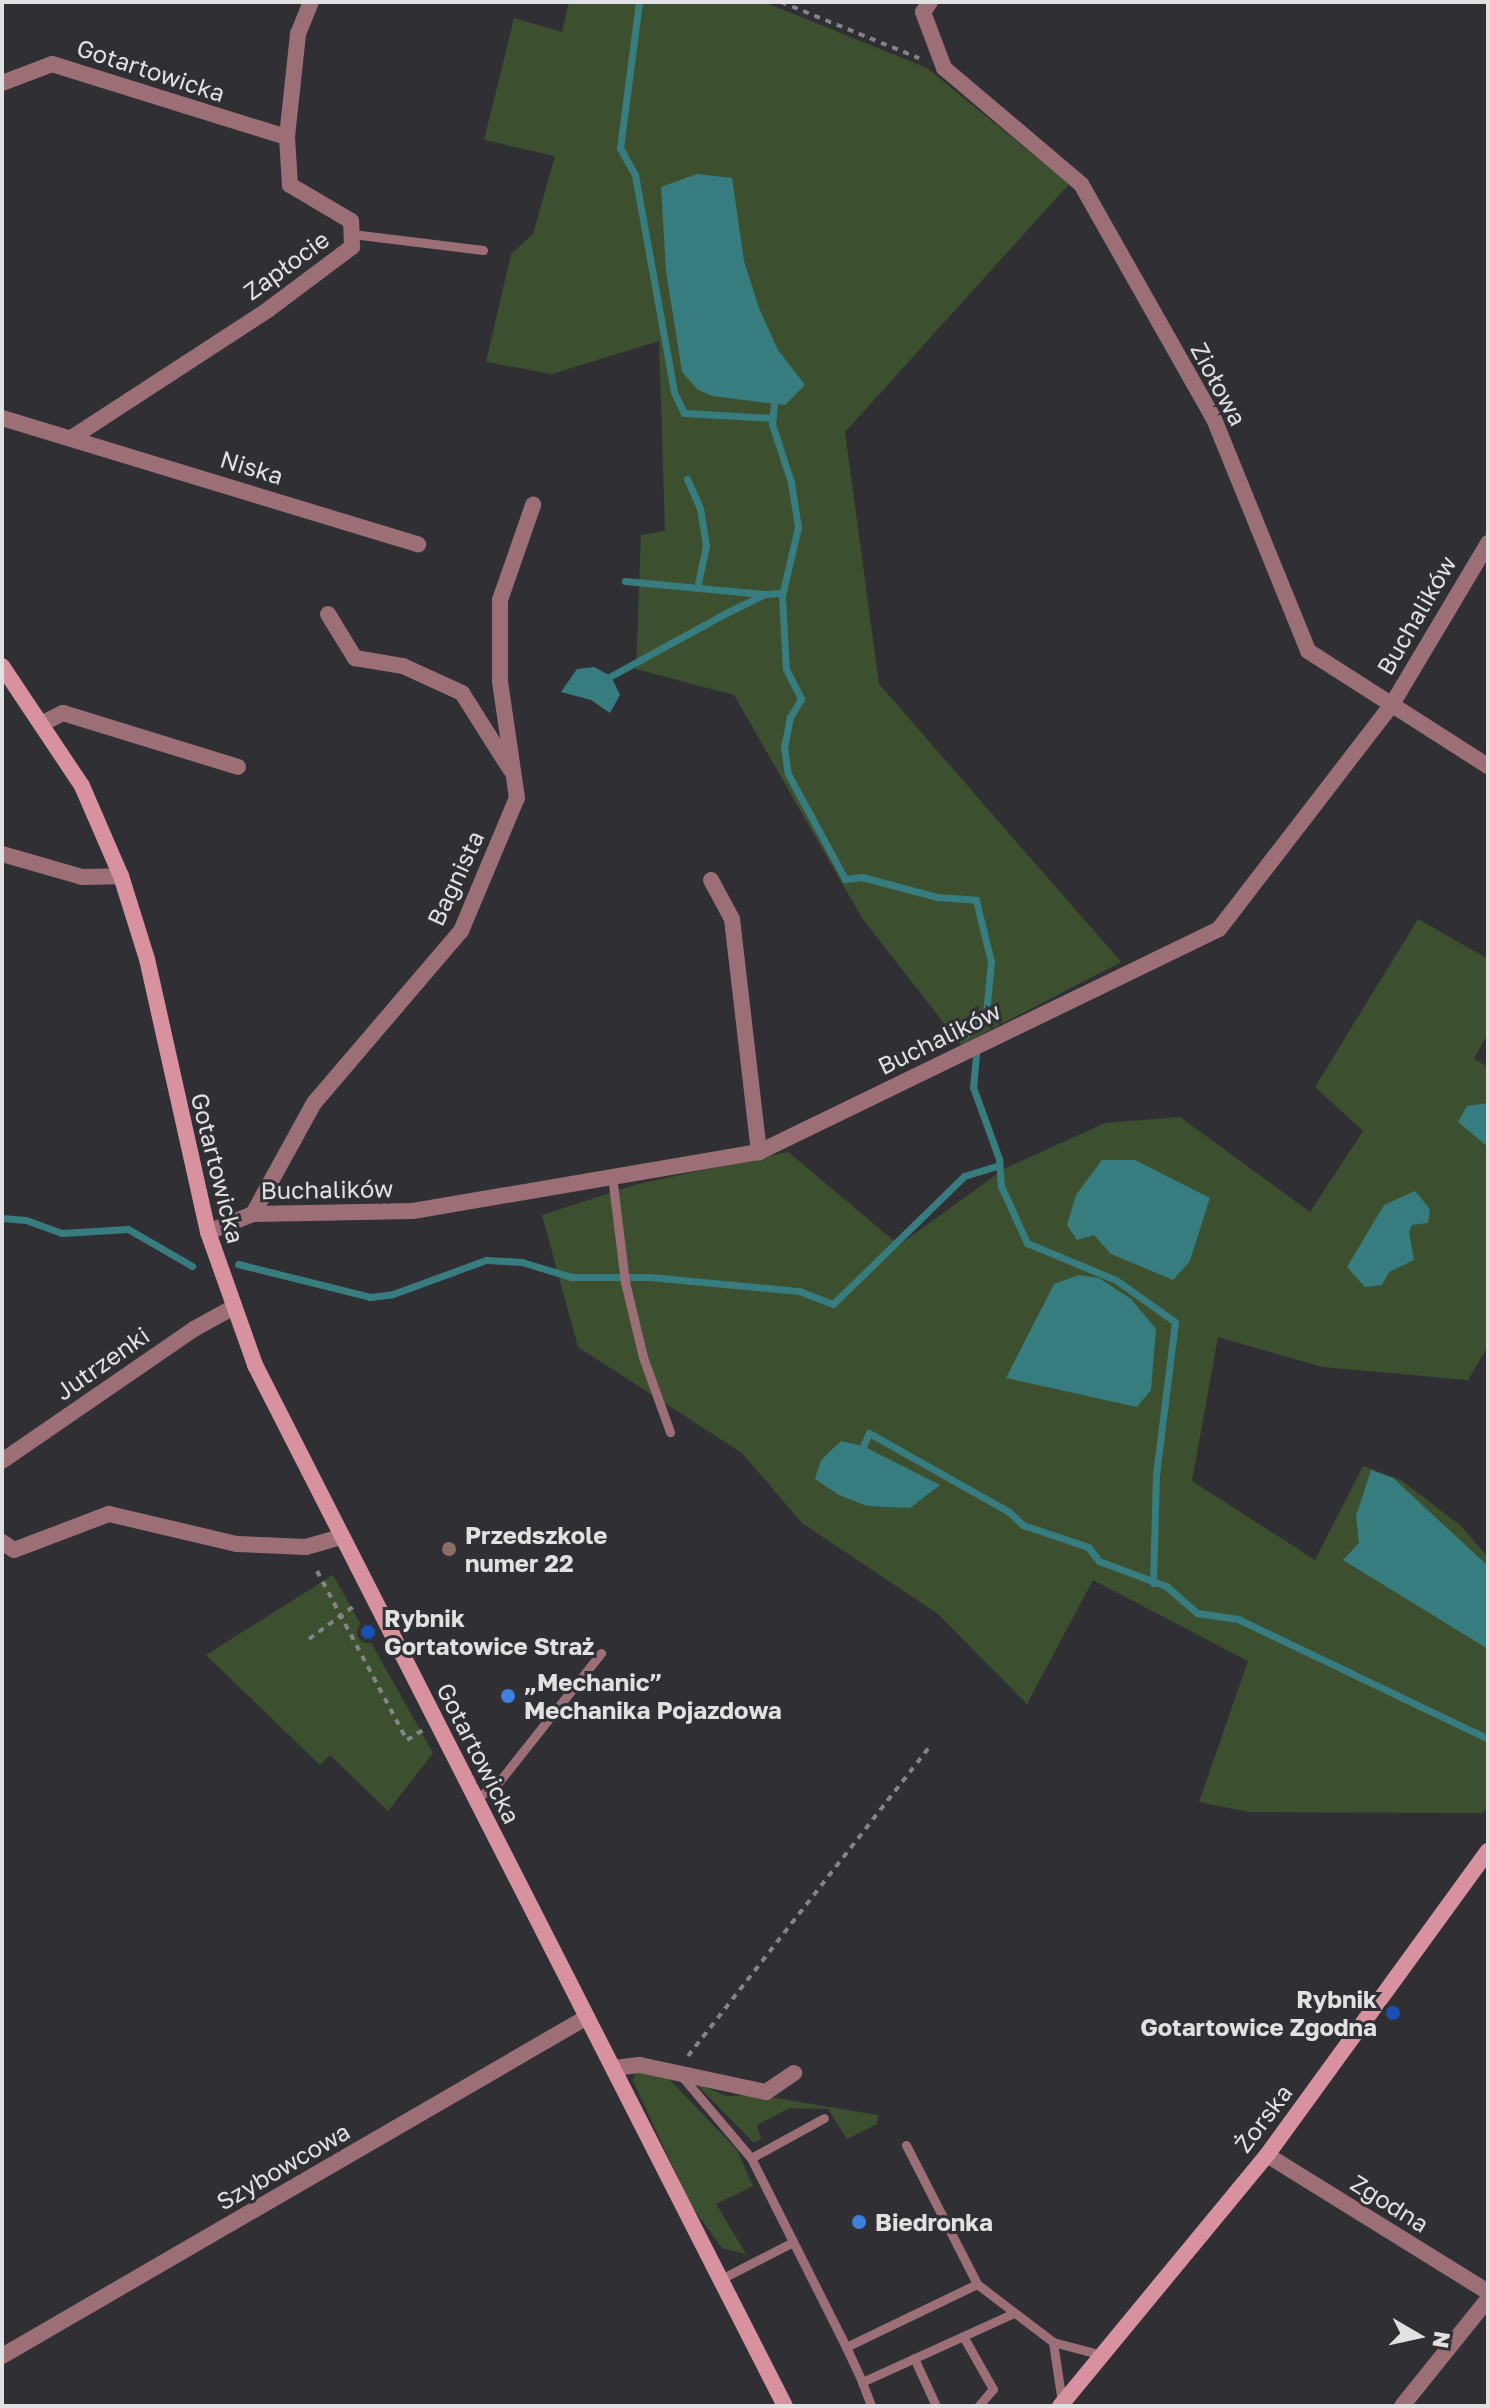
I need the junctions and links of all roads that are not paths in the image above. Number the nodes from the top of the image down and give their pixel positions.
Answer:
1 (311, 2) edge
2 (930, 2) edge
3 (2, 83) edge
4 (287, 137) junction
5 (352, 234) junction
6 (483, 250) dead end
7 (2, 418) edge
8 (73, 437) junction
9 (533, 505) dead end
10 (1488, 543) edge
11 (418, 544) dead end
12 (328, 614) dead end
13 (4, 673) edge
14 (1391, 706) junction
15 (43, 723) junction
16 (1488, 766) edge
17 (238, 767) dead end
18 (513, 774) junction
19 (2, 854) edge
20 (121, 876) junction
21 (711, 880) dead end
22 (759, 1152) junction
23 (612, 1176) junction
24 (253, 1214) junction
25 (208, 1232) junction
26 (232, 1308) junction
27 (670, 1432) dead end
28 (2, 1461) edge
29 (342, 1537) junction
30 (2, 1542) edge
31 (601, 1653) dead end
32 (476, 1799) junction
33 (1488, 1851) edge
34 (587, 2017) junction
35 (614, 2068) junction
36 (677, 2071) junction
37 (794, 2073) dead end
38 (824, 2118) dead end
39 (906, 2145) dead end
40 (1267, 2155) junction
41 (751, 2158) junction
42 (793, 2242) junction
43 (721, 2279) junction
44 (977, 2284) junction
45 (1488, 2292) edge
46 (1488, 2299) edge
47 (1014, 2313) junction
48 (963, 2336) junction
49 (1053, 2342) junction
50 (846, 2347) junction
51 (2, 2356) edge
52 (1105, 2356) junction
53 (914, 2358) junction
54 (862, 2382) junction
55 (785, 2404) edge
56 (1060, 2405) edge
57 (871, 2406) edge
58 (936, 2406) edge
59 (978, 2406) edge
60 (1402, 2406) edge

1 - 4 street, Zapłocie
2 - 14 street, Ziołowa
3 - 4 street, Gotartowicka
4 - 5 street, Zapłocie
5 - 6 lane
5 - 8 street, Zapłocie
7 - 8 street
8 - 11 street, Niska
9 - 18 street, Bagnista
10 - 14 street, Buchalików
12 - 18 street
13 - 15 street, Gotartowicka
14 - 16 street, Ziołowa
14 - 22 street, Buchalików
15 - 17 street
15 - 20 street, Gotartowicka
18 - 24 street, Bagnista
19 - 20 street
20 - 25 street, Gotartowicka
21 - 22 street
22 - 23 street, Buchalików
23 - 24 street, Buchalików
23 - 27 lane
24 - 25 street, Buchalików
25 - 26 street, Gotartowicka
26 - 28 street, Jutrzenki
26 - 29 street, Gotartowicka
29 - 30 street
29 - 32 street, Gotartowicka
31 - 32 lane
32 - 34 street, Gotartowicka
33 - 40 street, Żorska
34 - 35 street, Gotartowicka
34 - 51 street, Szybowcowa
35 - 36 street
35 - 43 street, Gotartowicka
36 - 37 street
36 - 41 lane
38 - 41 lane
39 - 44 lane
40 - 45 street, Zgodna
40 - 52 street, Żorska
41 - 42 lane
42 - 43 lane
42 - 50 lane
43 - 55 street, Gotartowicka
44 - 47 lane
44 - 50 lane
46 - 60 street
47 - 48 lane
47 - 49 lane
48 - 53 lane
48 - 59 lane
49 - 52 lane
49 - 56 lane
50 - 54 lane
52 - 56 street, Żorska
53 - 54 lane
53 - 58 lane
54 - 57 lane

